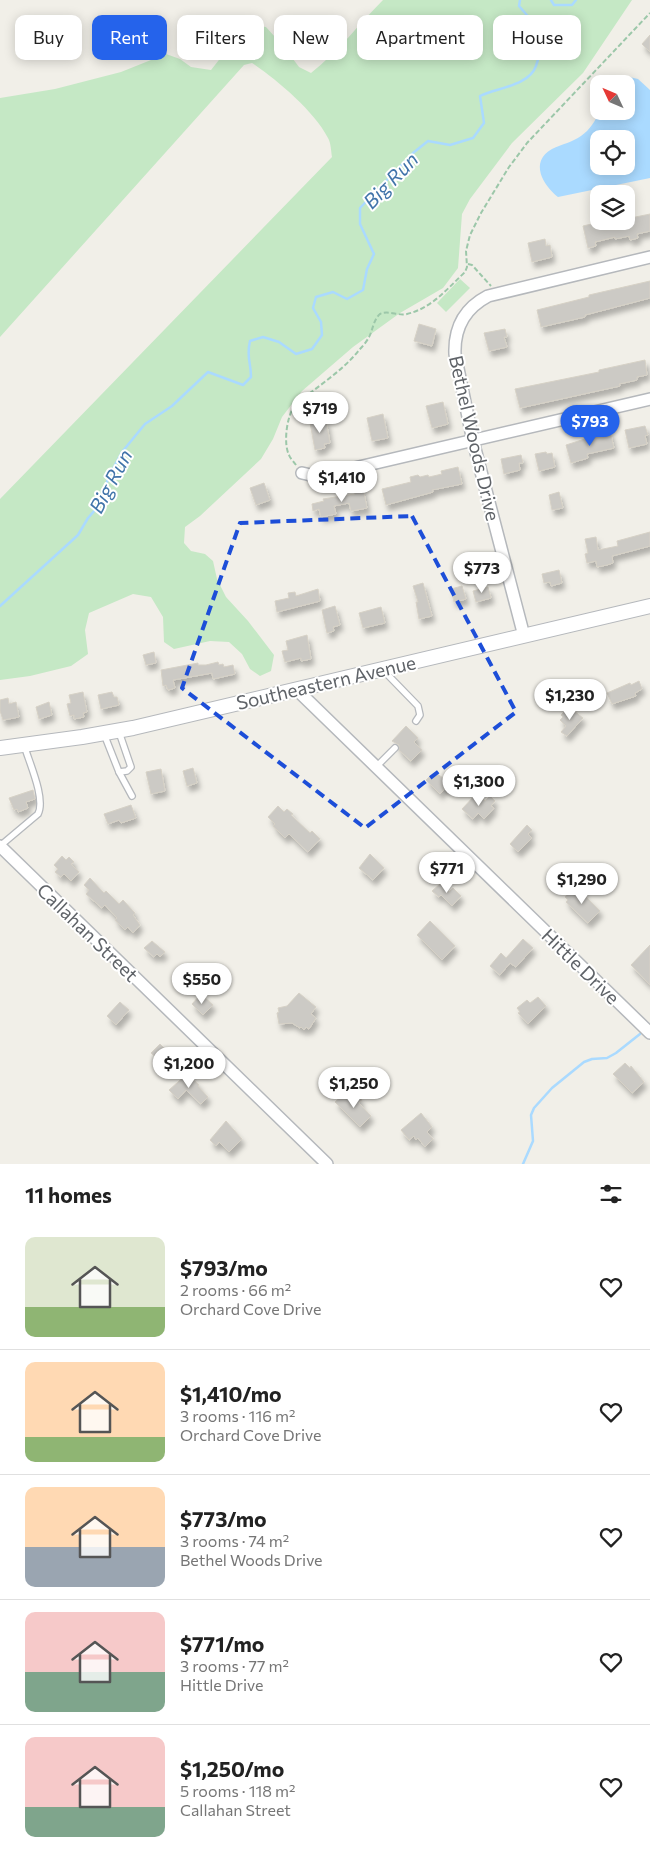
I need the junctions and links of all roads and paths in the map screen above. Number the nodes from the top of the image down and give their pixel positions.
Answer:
1 (650, 13) edge
2 (650, 257) edge
3 (468, 264) junction
4 (498, 293) junction
5 (650, 399) edge
6 (474, 441) junction
7 (302, 473) joint
8 (650, 606) edge
9 (524, 636) junction
10 (382, 669) junction
11 (296, 689) junction
12 (416, 721) dead end
13 (118, 731) junction
14 (104, 733) junction
15 (24, 745) junction
16 (0, 748) edge
17 (395, 748) dead end
18 (376, 767) junction
19 (119, 772) junction
20 (132, 796) dead end
21 (0, 846) edge
22 (650, 1033) edge
23 (327, 1164) edge

1 - 3 path
2 - 4 street, Bethel Woods Drive
3 - 4 path
3 - 7 path
4 - 6 street, Bethel Woods Drive
5 - 6 street
6 - 7 street
6 - 9 street, Bethel Woods Drive
8 - 9 street, Southeastern Avenue
9 - 10 street, Southeastern Avenue
10 - 11 street, Southeastern Avenue
10 - 12 lane
11 - 13 street, Southeastern Avenue
11 - 18 street, Hittle Drive
13 - 14 street, Southeastern Avenue
13 - 19 lane
14 - 15 street, Southeastern Avenue
14 - 19 lane
15 - 16 street, Southeastern Avenue
15 - 21 lane
17 - 18 lane
18 - 22 street, Hittle Drive
19 - 20 lane
21 - 23 street, Callahan Street

